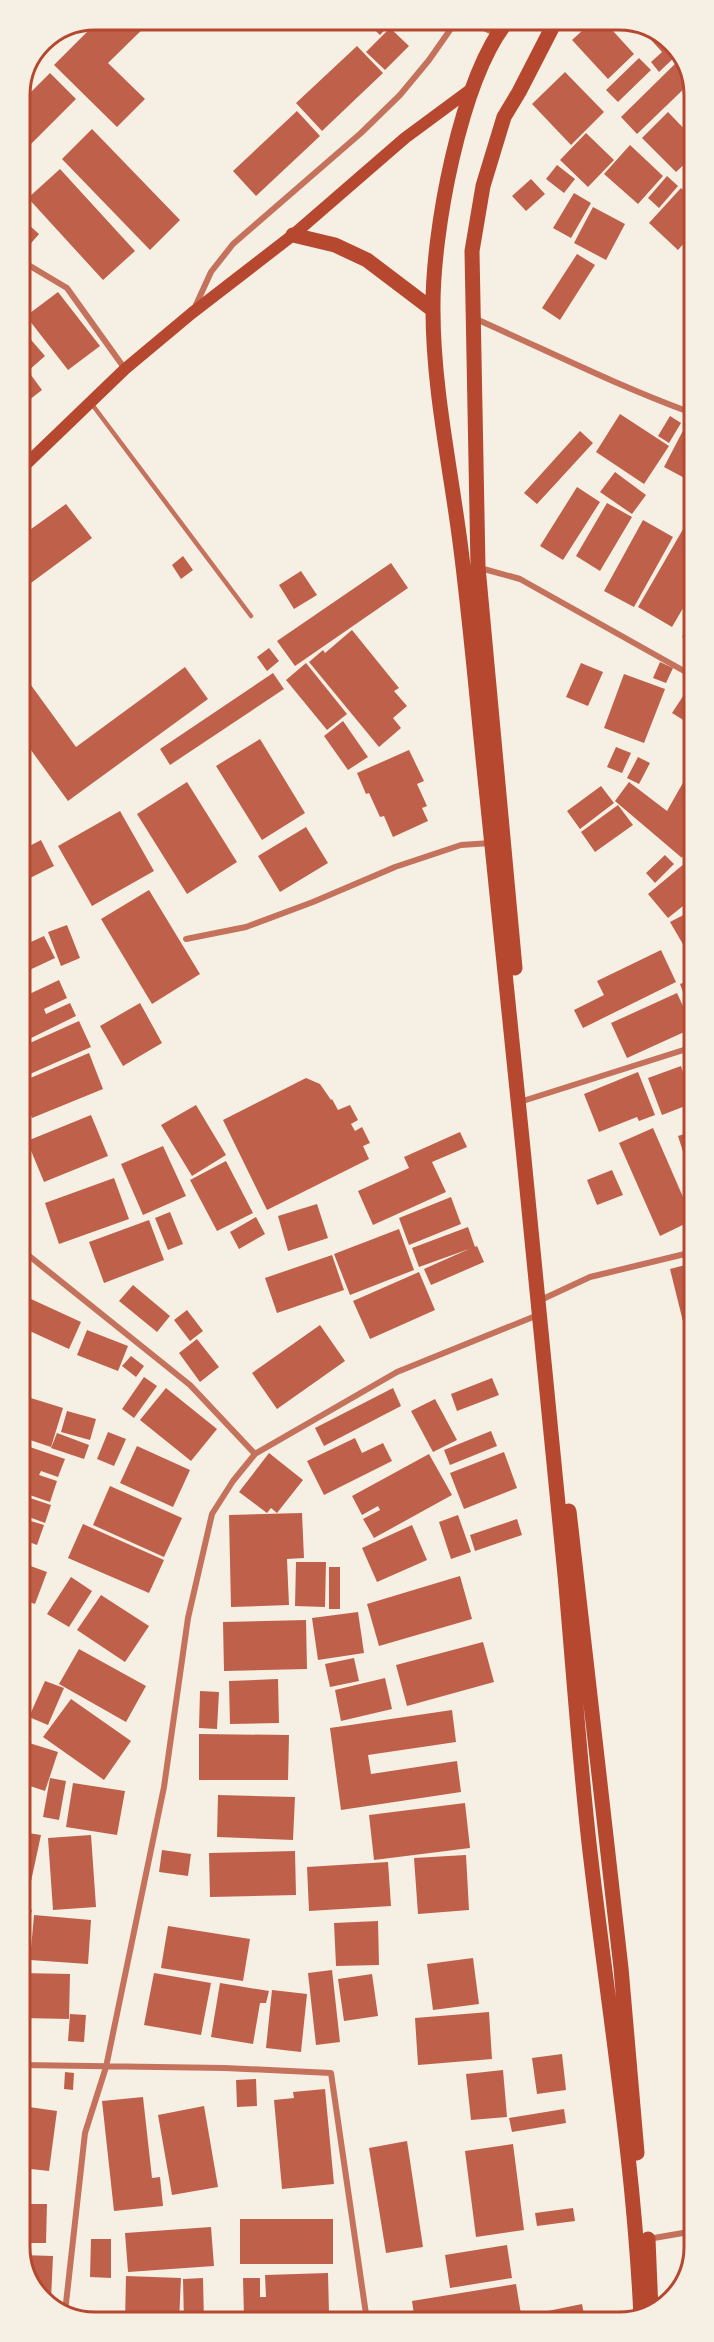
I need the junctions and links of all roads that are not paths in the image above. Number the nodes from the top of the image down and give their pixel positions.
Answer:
1 (450, 30) edge
2 (488, 30) edge
3 (499, 30) edge
4 (551, 30) edge
5 (496, 34) junction
6 (474, 87) junction
7 (293, 235) junction
8 (30, 266) edge
9 (433, 310) junction
10 (192, 313) junction
11 (472, 318) junction
12 (125, 369) junction
13 (91, 403) junction
14 (684, 410) edge
15 (30, 461) edge
16 (478, 567) junction
17 (251, 615) dead end
18 (684, 671) edge
19 (492, 843) junction
20 (186, 939) dead end
21 (684, 1050) edge
22 (526, 1100) junction
23 (684, 1254) edge
24 (30, 1258) edge
25 (545, 1298) junction
26 (539, 1315) junction
27 (255, 1454) junction
28 (570, 1571) junction
29 (584, 1710) junction
30 (30, 2065) edge
31 (106, 2067) junction
32 (684, 2233) edge
33 (648, 2239) junction
34 (651, 2303) edge
35 (66, 2305) edge
36 (640, 2308) edge
37 (366, 2312) edge

1 - 10 street
2 - 5 street
3 - 5 main road
4 - 11 main road
5 - 6 main road
6 - 7 main road
6 - 9 main road
7 - 9 main road
7 - 10 main road
8 - 12 street
9 - 19 main road
10 - 12 main road
11 - 14 street
11 - 16 main road
12 - 13 main road
13 - 15 main road
13 - 17 lane
16 - 18 street
16 - 22 main road
19 - 20 street
19 - 26 main road
21 - 22 street
22 - 25 main road
23 - 25 street
24 - 27 street
25 - 28 main road
26 - 27 street
26 - 28 main road
27 - 31 street
28 - 29 main road
29 - 33 main road
29 - 36 main road
30 - 31 street
31 - 35 street
31 - 37 street
32 - 33 street
33 - 34 main road

